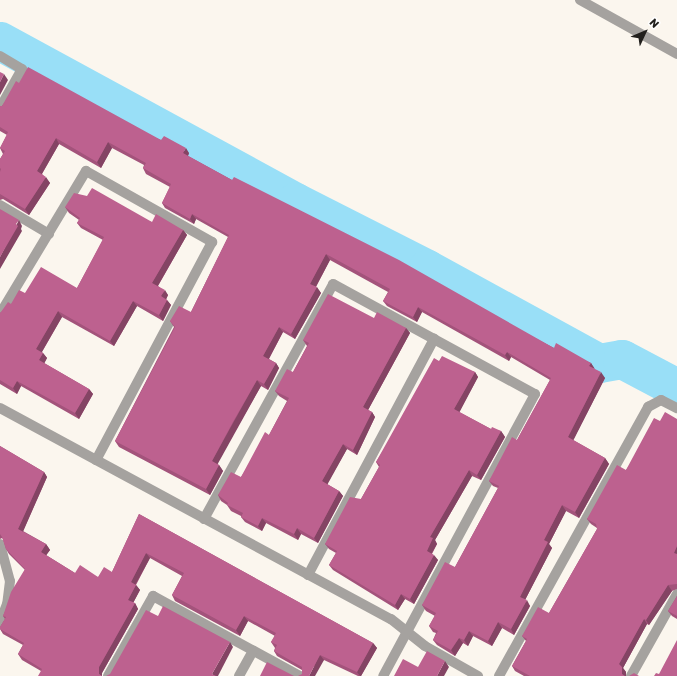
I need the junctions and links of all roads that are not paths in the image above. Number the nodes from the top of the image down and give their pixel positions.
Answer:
1 (580, 0) edge
2 (677, 54) edge
3 (0, 56) edge
4 (0, 108) edge
5 (0, 205) edge
6 (49, 234) junction
7 (0, 314) edge
8 (434, 339) junction
9 (0, 408) edge
10 (677, 408) edge
11 (96, 460) junction
12 (204, 519) junction
13 (0, 544) edge
14 (308, 575) junction
15 (677, 594) edge
16 (0, 622) edge
17 (407, 632) junction
18 (253, 651) junction
19 (108, 676) edge
20 (240, 676) edge
21 (300, 676) edge
22 (383, 676) edge
23 (478, 676) edge
24 (499, 676) edge
25 (631, 676) edge

1 - 2 street
3 - 4 street
5 - 6 street
6 - 7 street
6 - 11 street
8 - 12 street
8 - 14 street
8 - 17 street
9 - 11 street
10 - 24 street
11 - 12 street
12 - 14 street
13 - 16 street
14 - 17 street
15 - 25 street
17 - 22 street
17 - 23 street
18 - 19 street
18 - 20 street
18 - 21 street

